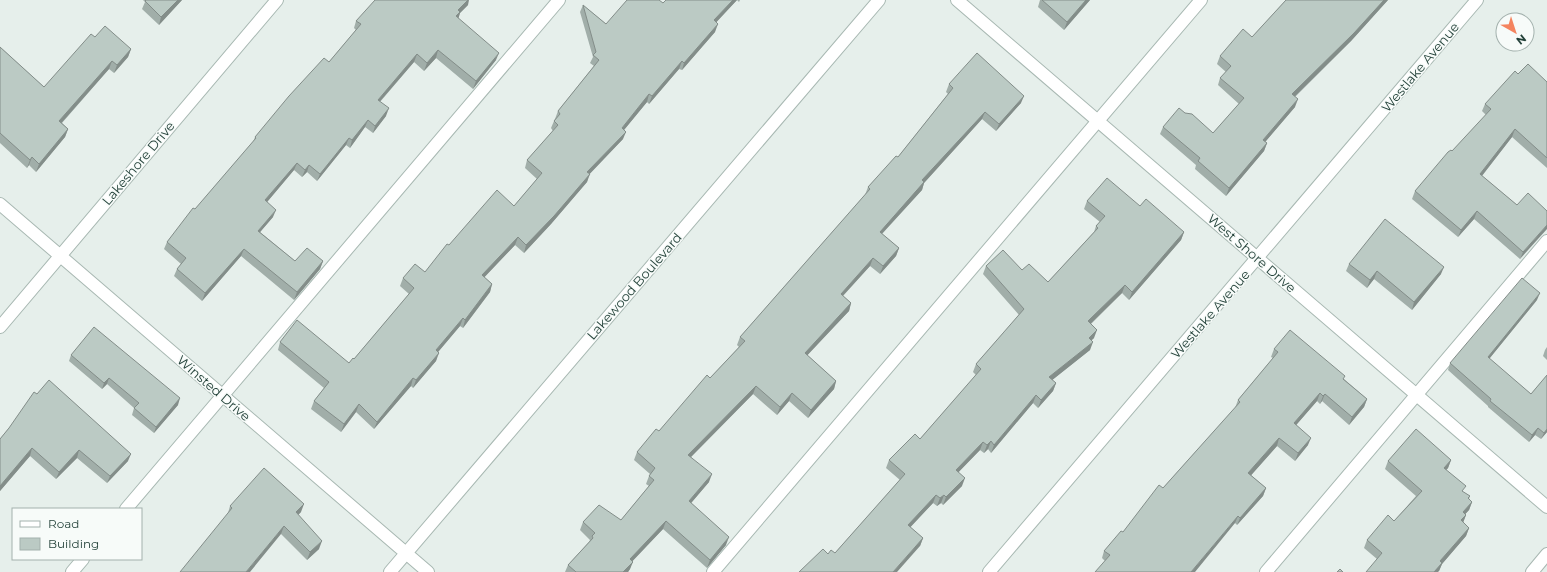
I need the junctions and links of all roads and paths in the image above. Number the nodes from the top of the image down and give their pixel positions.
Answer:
1 (277, 0) edge
2 (559, 0) edge
3 (879, 0) edge
4 (958, 0) edge
5 (1201, 0) edge
6 (1477, 0) edge
7 (1099, 120) junction
8 (0, 204) edge
9 (1547, 241) edge
10 (60, 255) junction
11 (1258, 258) junction
12 (0, 327) edge
13 (1416, 395) junction
14 (223, 396) junction
15 (1547, 507) edge
16 (127, 508) edge
17 (405, 553) junction
18 (1547, 554) edge
19 (83, 560) edge
20 (72, 572) edge
21 (390, 572) edge
22 (428, 572) edge
23 (713, 572) edge
24 (989, 572) edge
25 (1266, 572) edge
26 (1532, 572) edge

1 - 10 street, Lakeshore Drive
2 - 14 street
3 - 17 street, Lakewood Boulevard
4 - 7 street, West Shore Drive
5 - 7 street
6 - 11 street, Westlake Avenue
7 - 11 street, West Shore Drive
7 - 23 street
8 - 10 street, Winsted Drive
9 - 13 street
10 - 12 street, Lakeshore Drive
10 - 14 street, Winsted Drive
11 - 13 street, West Shore Drive
11 - 24 street, Westlake Avenue
13 - 15 street, West Shore Drive
13 - 25 street
14 - 16 street
14 - 17 street, Winsted Drive
17 - 21 street, Lakewood Boulevard
17 - 22 street, Winsted Drive
18 - 26 street
19 - 20 street

